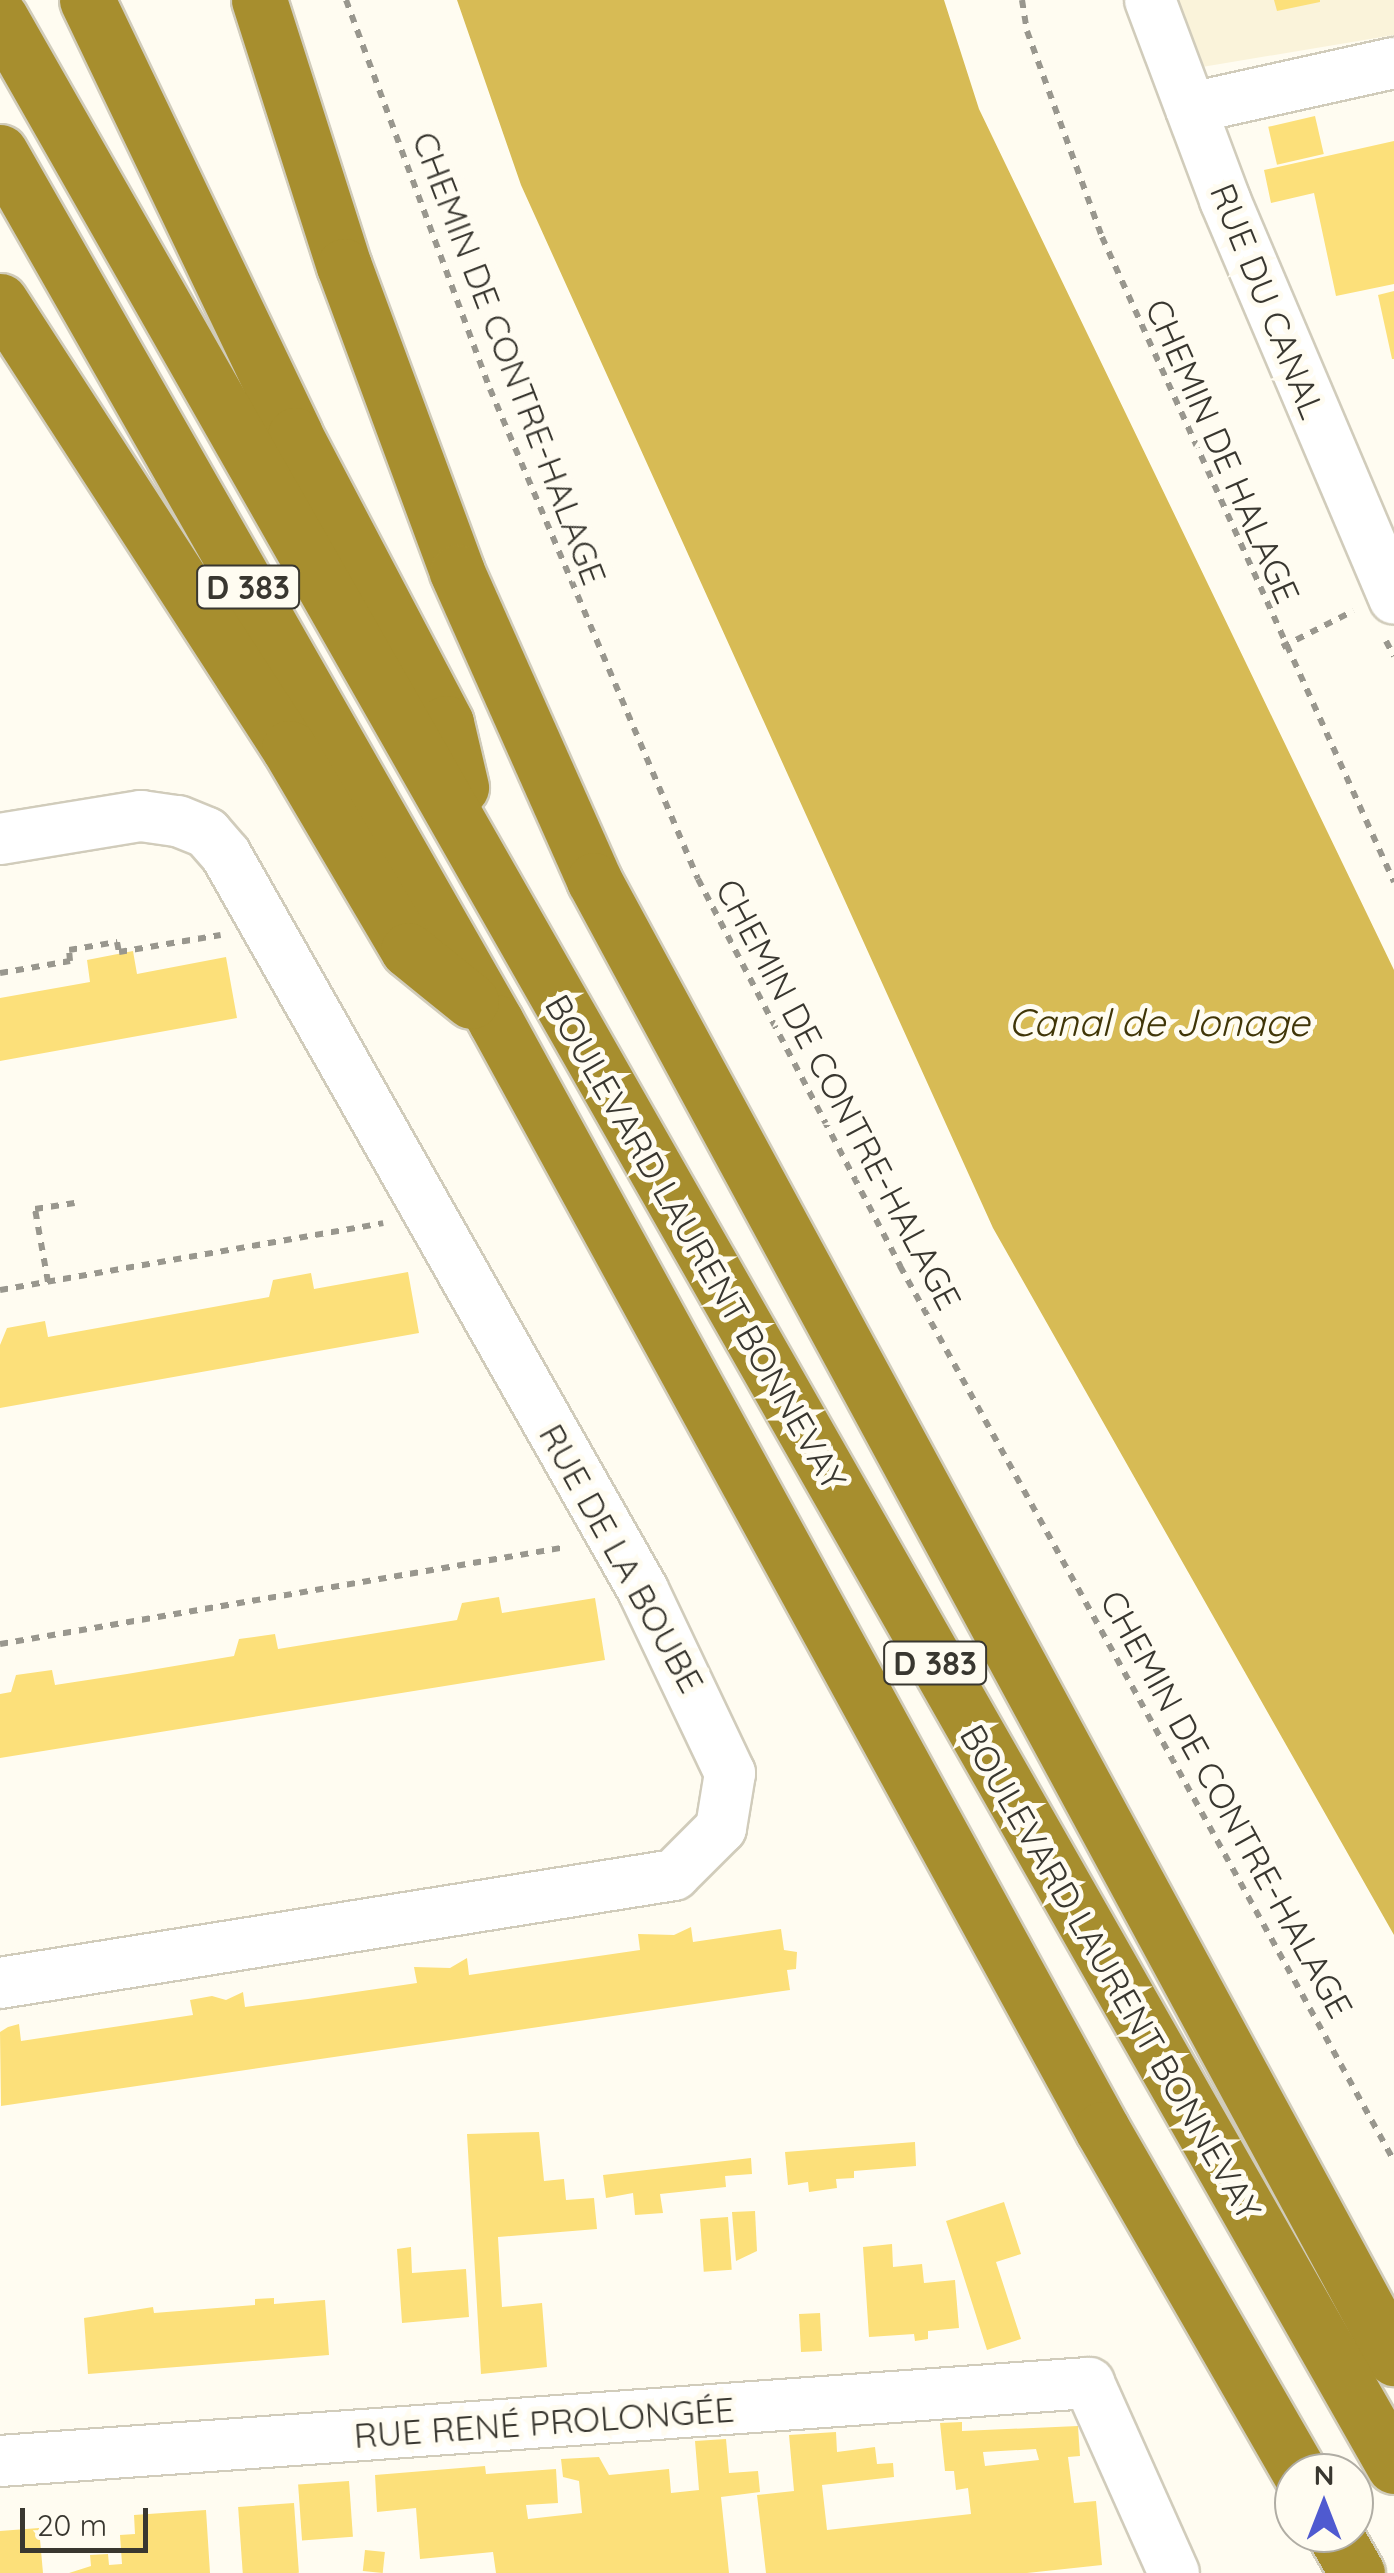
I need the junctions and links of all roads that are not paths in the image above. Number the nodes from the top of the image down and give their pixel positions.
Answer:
1 (87, 0) edge
2 (258, 0) edge
3 (1150, 0) edge
4 (0, 17) edge
5 (1394, 63) edge
6 (1191, 108) junction
7 (0, 152) edge
8 (0, 301) edge
9 (1377, 518) edge
10 (1381, 601) edge
11 (0, 839) edge
12 (478, 858) junction
13 (496, 1022) junction
14 (0, 1983) edge
15 (1394, 2358) edge
16 (1288, 2453) edge
17 (0, 2462) edge
18 (1394, 2466) edge
19 (1174, 2573) edge

1 - 12 highway
2 - 15 highway
3 - 6 street, RUE DU CANAL
4 - 12 highway, BOULEVARD LAURENT BONNEVAY / D 383
5 - 6 street
6 - 9 street, RUE DU CANAL
7 - 13 highway, BOULEVARD LAURENT BONNEVAY / D 383
8 - 13 highway
9 - 10 street, RUE DU CANAL
11 - 14 street, RUE DE LA BOUBE
12 - 18 highway, BOULEVARD LAURENT BONNEVAY / D 383
13 - 16 highway, BOULEVARD LAURENT BONNEVAY / D 383
17 - 19 street, RUE RENÉ PROLONGÉE

